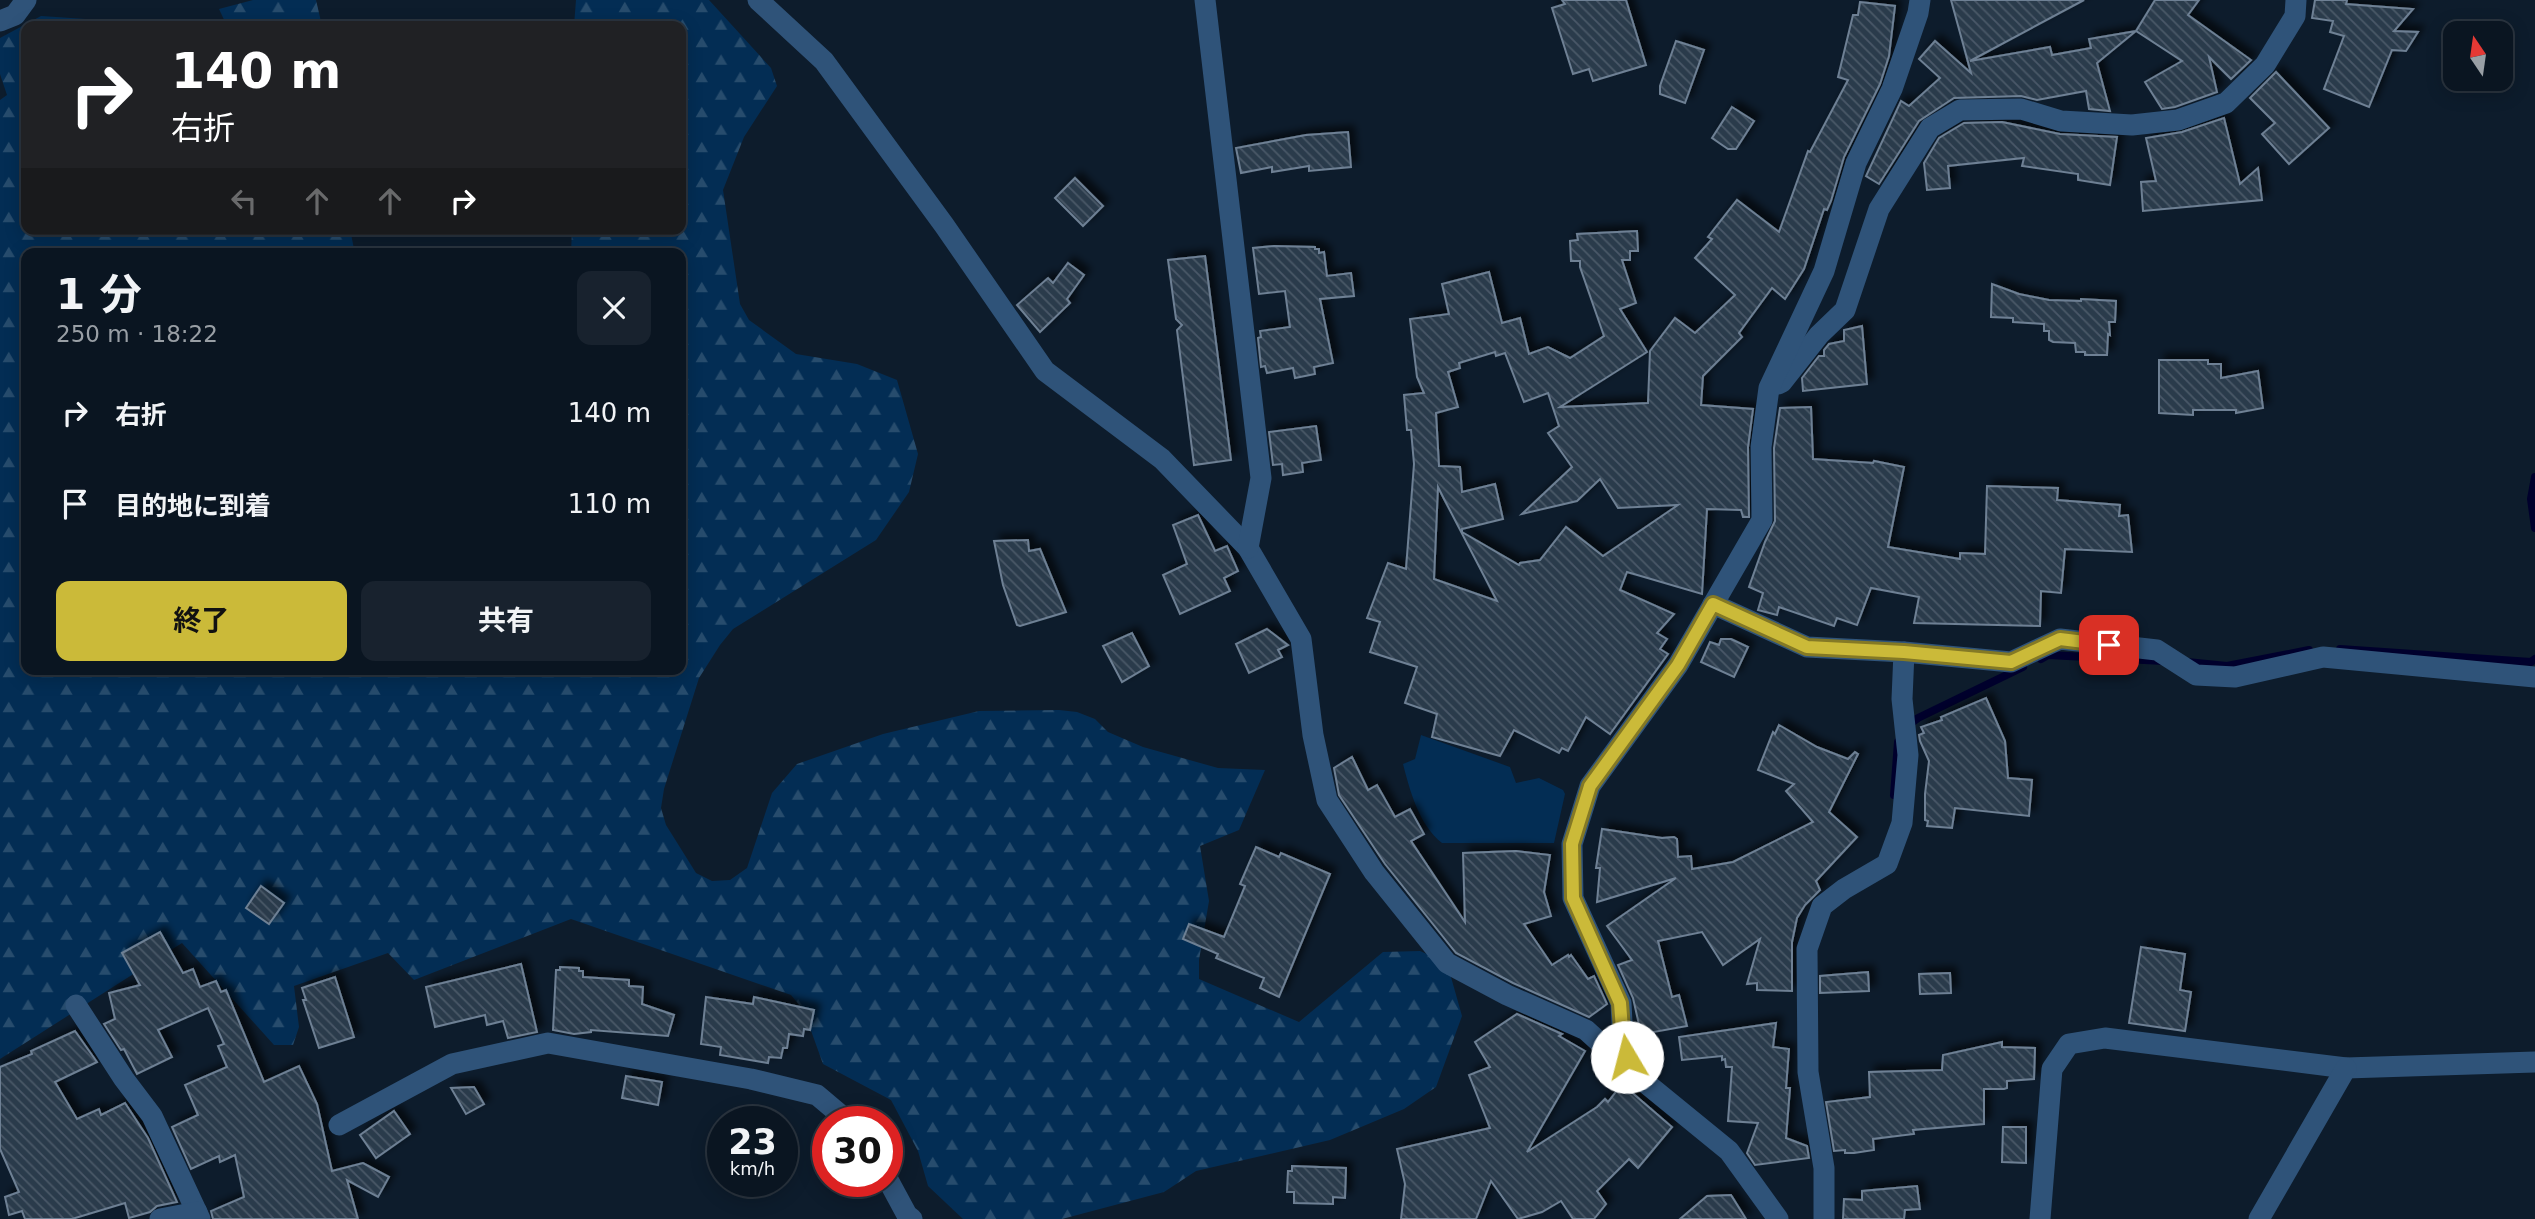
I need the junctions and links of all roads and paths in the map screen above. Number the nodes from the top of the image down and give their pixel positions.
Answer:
1 (26, 0) edge
2 (758, 0) edge
3 (1205, 0) edge
4 (1920, 0) edge
5 (2296, 0) edge
6 (0, 21) edge
7 (1769, 388) junction
8 (1248, 548) junction
9 (1713, 604) junction
10 (1904, 652) junction
11 (2535, 677) edge
12 (76, 1005) dead end
13 (2535, 1062) edge
14 (2347, 1068) junction
15 (1630, 1072) junction
16 (830, 1106) edge
17 (340, 1125) dead end
18 (897, 1197) edge
19 (199, 1216) edge
20 (160, 1219) edge
21 (912, 1219) edge
22 (1778, 1219) edge
23 (1824, 1219) edge
24 (2040, 1219) edge
25 (2259, 1219) edge

1 - 6 street
2 - 8 street
3 - 8 street
4 - 7 street
5 - 7 street
7 - 9 street
8 - 15 street
9 - 10 street
9 - 15 street
10 - 11 street
10 - 23 street
12 - 19 street
13 - 14 street
14 - 24 street
14 - 25 street
15 - 22 street
16 - 17 street
18 - 21 street
19 - 20 street

